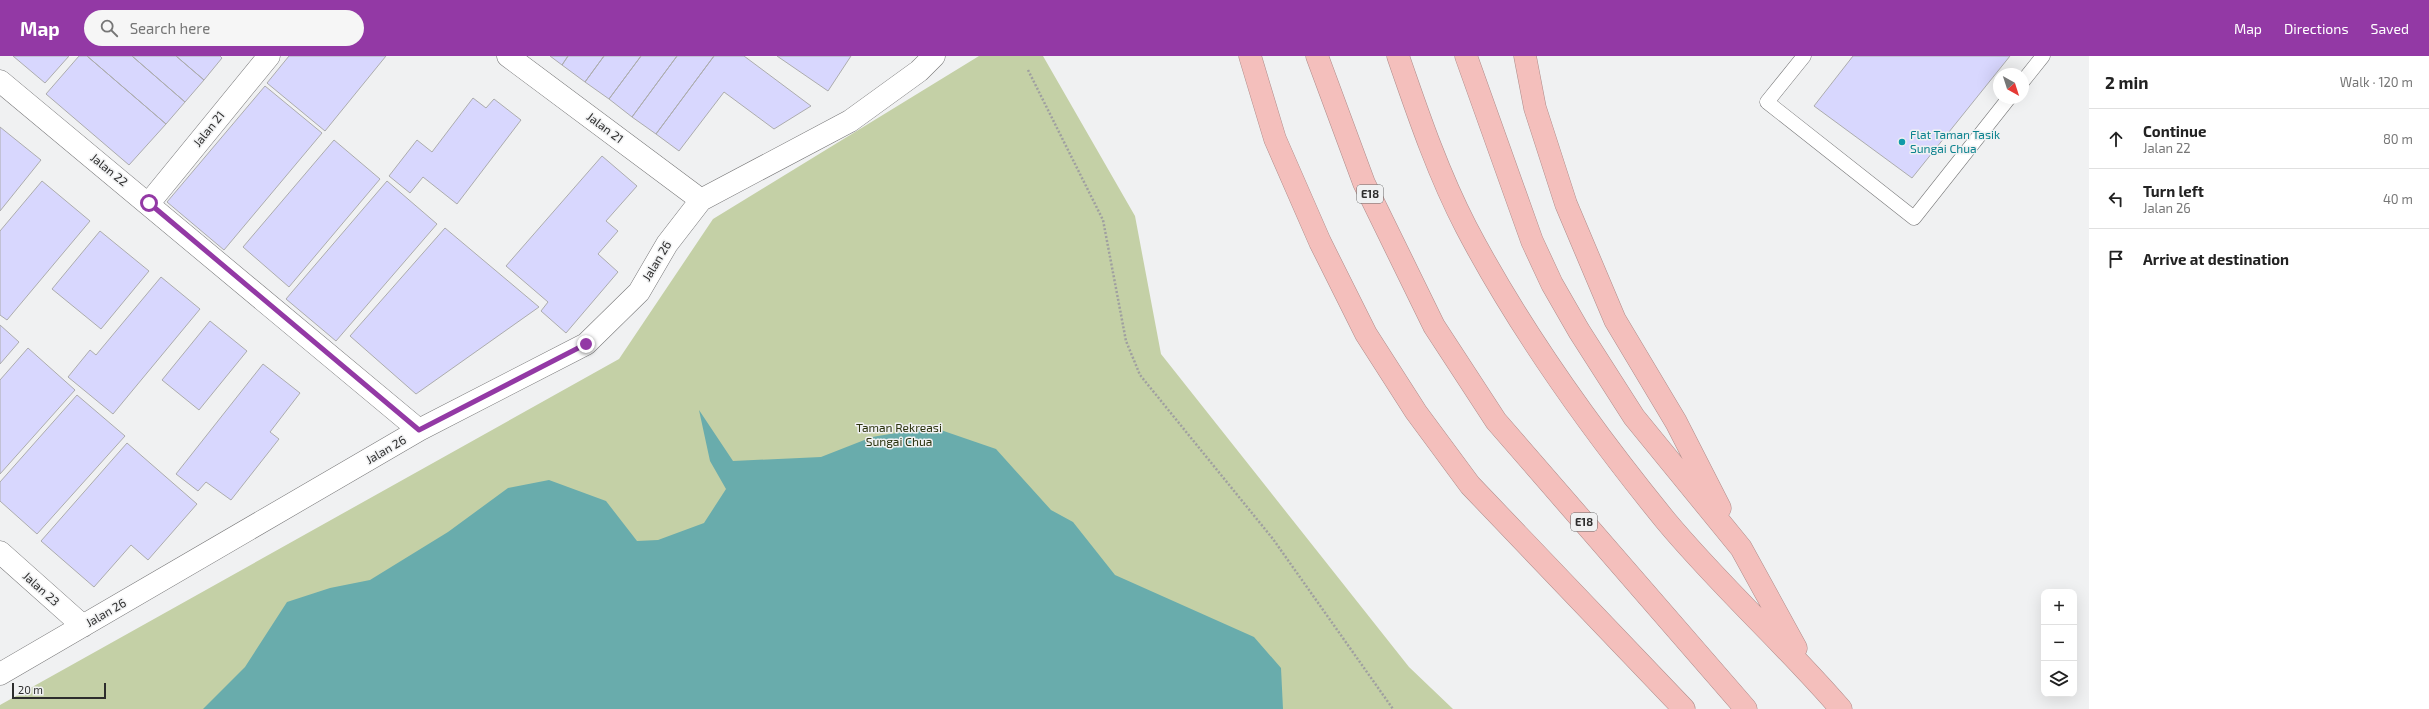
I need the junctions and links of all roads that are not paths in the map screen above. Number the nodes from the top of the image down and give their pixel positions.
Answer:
1 (268, 56) edge
2 (508, 56) edge
3 (934, 56) edge
4 (1250, 56) edge
5 (1317, 56) edge
6 (1398, 56) edge
7 (1466, 56) edge
8 (1525, 56) edge
9 (1804, 56) edge
10 (2043, 56) edge
11 (2029, 74) edge
12 (0, 81) edge
13 (2004, 104) edge
14 (701, 200) junction
15 (149, 203) junction
16 (419, 430) junction
17 (1741, 548) junction
18 (0, 552) edge
19 (83, 626) junction
20 (1809, 673) junction
21 (0, 674) edge
22 (1684, 709) edge
23 (1746, 709) edge
24 (1840, 709) edge

1 - 15 street, Jalan 21
2 - 14 street, Jalan 21
3 - 14 street, Jalan 26
4 - 22 highway
5 - 23 highway, E18
6 - 20 highway
7 - 17 highway
8 - 17 highway
9 - 13 lane
10 - 11 lane
12 - 15 street, Jalan 22
14 - 16 street, Jalan 26
15 - 16 street, Jalan 22
16 - 19 street, Jalan 26
17 - 20 highway
18 - 19 street, Jalan 23
19 - 21 street, Jalan 26
20 - 24 highway

